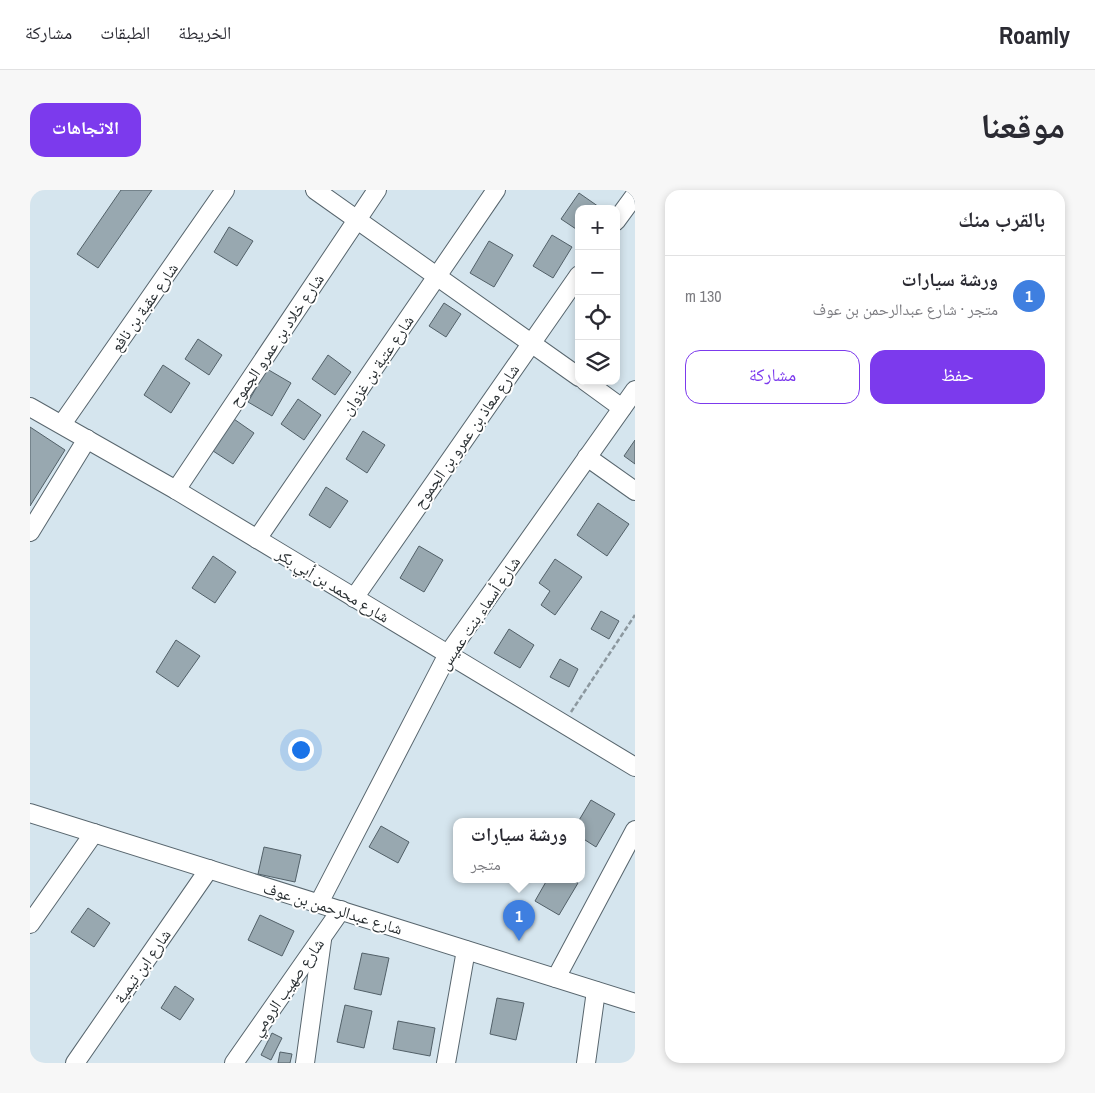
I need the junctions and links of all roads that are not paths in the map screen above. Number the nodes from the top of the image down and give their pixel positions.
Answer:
1 (225, 190) edge
2 (315, 190) edge
3 (377, 190) edge
4 (496, 190) edge
5 (635, 195) edge
6 (620, 216) edge
7 (357, 220) junction
8 (436, 278) junction
9 (575, 280) edge
10 (530, 343) junction
11 (575, 374) edge
12 (590, 385) edge
13 (635, 390) edge
14 (30, 407) edge
15 (622, 408) junction
16 (62, 424) junction
17 (87, 439) junction
18 (587, 457) junction
19 (176, 490) junction
20 (635, 491) edge
21 (30, 532) edge
22 (257, 539) junction
23 (354, 598) junction
24 (448, 654) junction
25 (635, 767) edge
26 (30, 813) edge
27 (635, 830) edge
28 (94, 833) junction
29 (209, 869) junction
30 (319, 903) junction
31 (341, 910) junction
32 (30, 924) edge
33 (322, 936) junction
34 (466, 950) junction
35 (556, 978) junction
36 (596, 991) junction
37 (635, 1003) edge
38 (75, 1063) edge
39 (234, 1063) edge
40 (305, 1063) edge
41 (446, 1063) edge
42 (586, 1063) edge

1 - 16 street, شارع عقبة بن نافع
2 - 7 street
3 - 7 street, شارع خلاد بن عمرو الجموح
4 - 8 street, شارع عتبة بن غزوان
5 - 6 street
7 - 8 street
7 - 19 street, شارع خلاد بن عمرو الجموح
8 - 10 street
8 - 22 street, شارع عتبة بن غزوان
9 - 10 street, شارع معاذ بن عمرو بن الجموح
10 - 11 street
10 - 23 street, شارع معاذ بن عمرو بن الجموح
12 - 15 street
13 - 15 street, شارع أسماء بنت عميس
14 - 16 street, شارع محمد بن أبي بكر
15 - 18 street, شارع أسماء بنت عميس
16 - 17 street, شارع محمد بن أبي بكر
17 - 19 street, شارع محمد بن أبي بكر
17 - 21 street
18 - 20 street
18 - 24 street, شارع أسماء بنت عميس
19 - 22 street, شارع محمد بن أبي بكر
22 - 23 street, شارع محمد بن أبي بكر
23 - 24 street, شارع محمد بن أبي بكر
24 - 25 street, شارع محمد بن أبي بكر
24 - 30 street, شارع أسماء بنت عميس
26 - 28 street, شارع عبدالرحمن بن عوف
27 - 35 street
28 - 29 street, شارع عبدالرحمن بن عوف
28 - 32 street
29 - 30 street, شارع عبدالرحمن بن عوف
29 - 38 street, شارع ابن تيمية
30 - 31 street, شارع عبدالرحمن بن عوف
31 - 33 street, شارع صهيب الرومي
31 - 34 street, شارع عبدالرحمن بن عوف
33 - 39 street, شارع صهيب الرومي
33 - 40 street
34 - 35 street, شارع عبدالرحمن بن عوف
34 - 41 street
35 - 36 street, شارع عبدالرحمن بن عوف
36 - 37 street, شارع عبدالرحمن بن عوف
36 - 42 street

